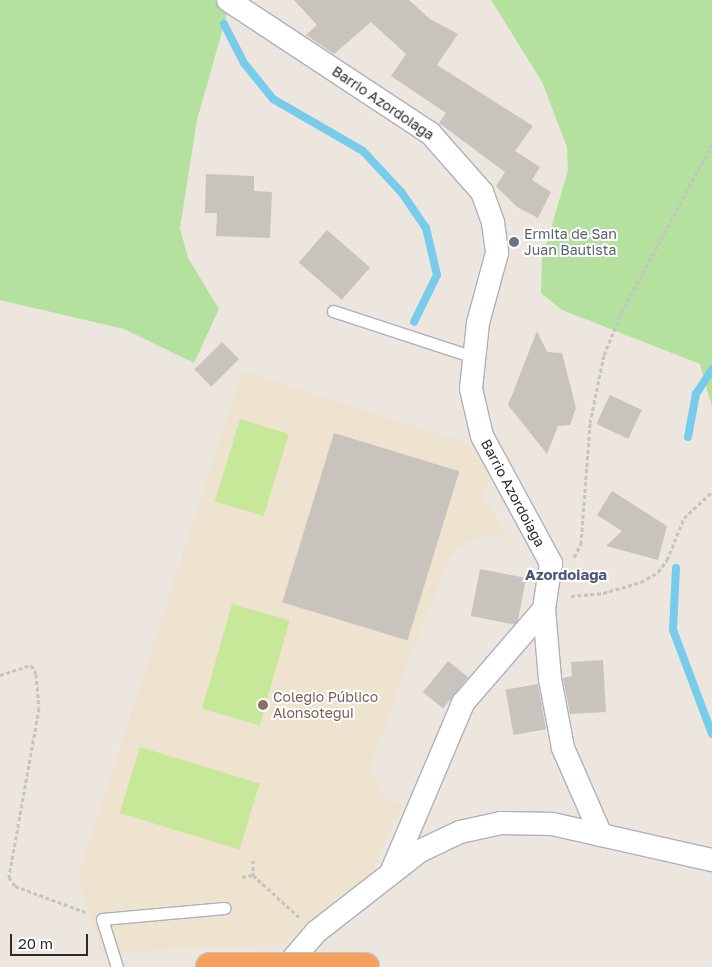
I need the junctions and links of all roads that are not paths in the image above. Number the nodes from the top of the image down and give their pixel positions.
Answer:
1 (228, 0) edge
2 (333, 311) dead end
3 (474, 357) junction
4 (544, 604) junction
5 (601, 835) junction
6 (712, 860) edge
7 (388, 878) junction
8 (225, 908) dead end
9 (117, 967) edge
10 (210, 967) edge
11 (286, 967) edge
12 (365, 967) edge

1 - 3 street, Barrio Azordoiaga
2 - 3 lane
3 - 4 street, Barrio Azordoiaga
4 - 5 street, Barrio Azordoiaga
4 - 7 street
5 - 6 street
5 - 7 street
7 - 11 street
8 - 9 lane
10 - 12 highway, bridge

